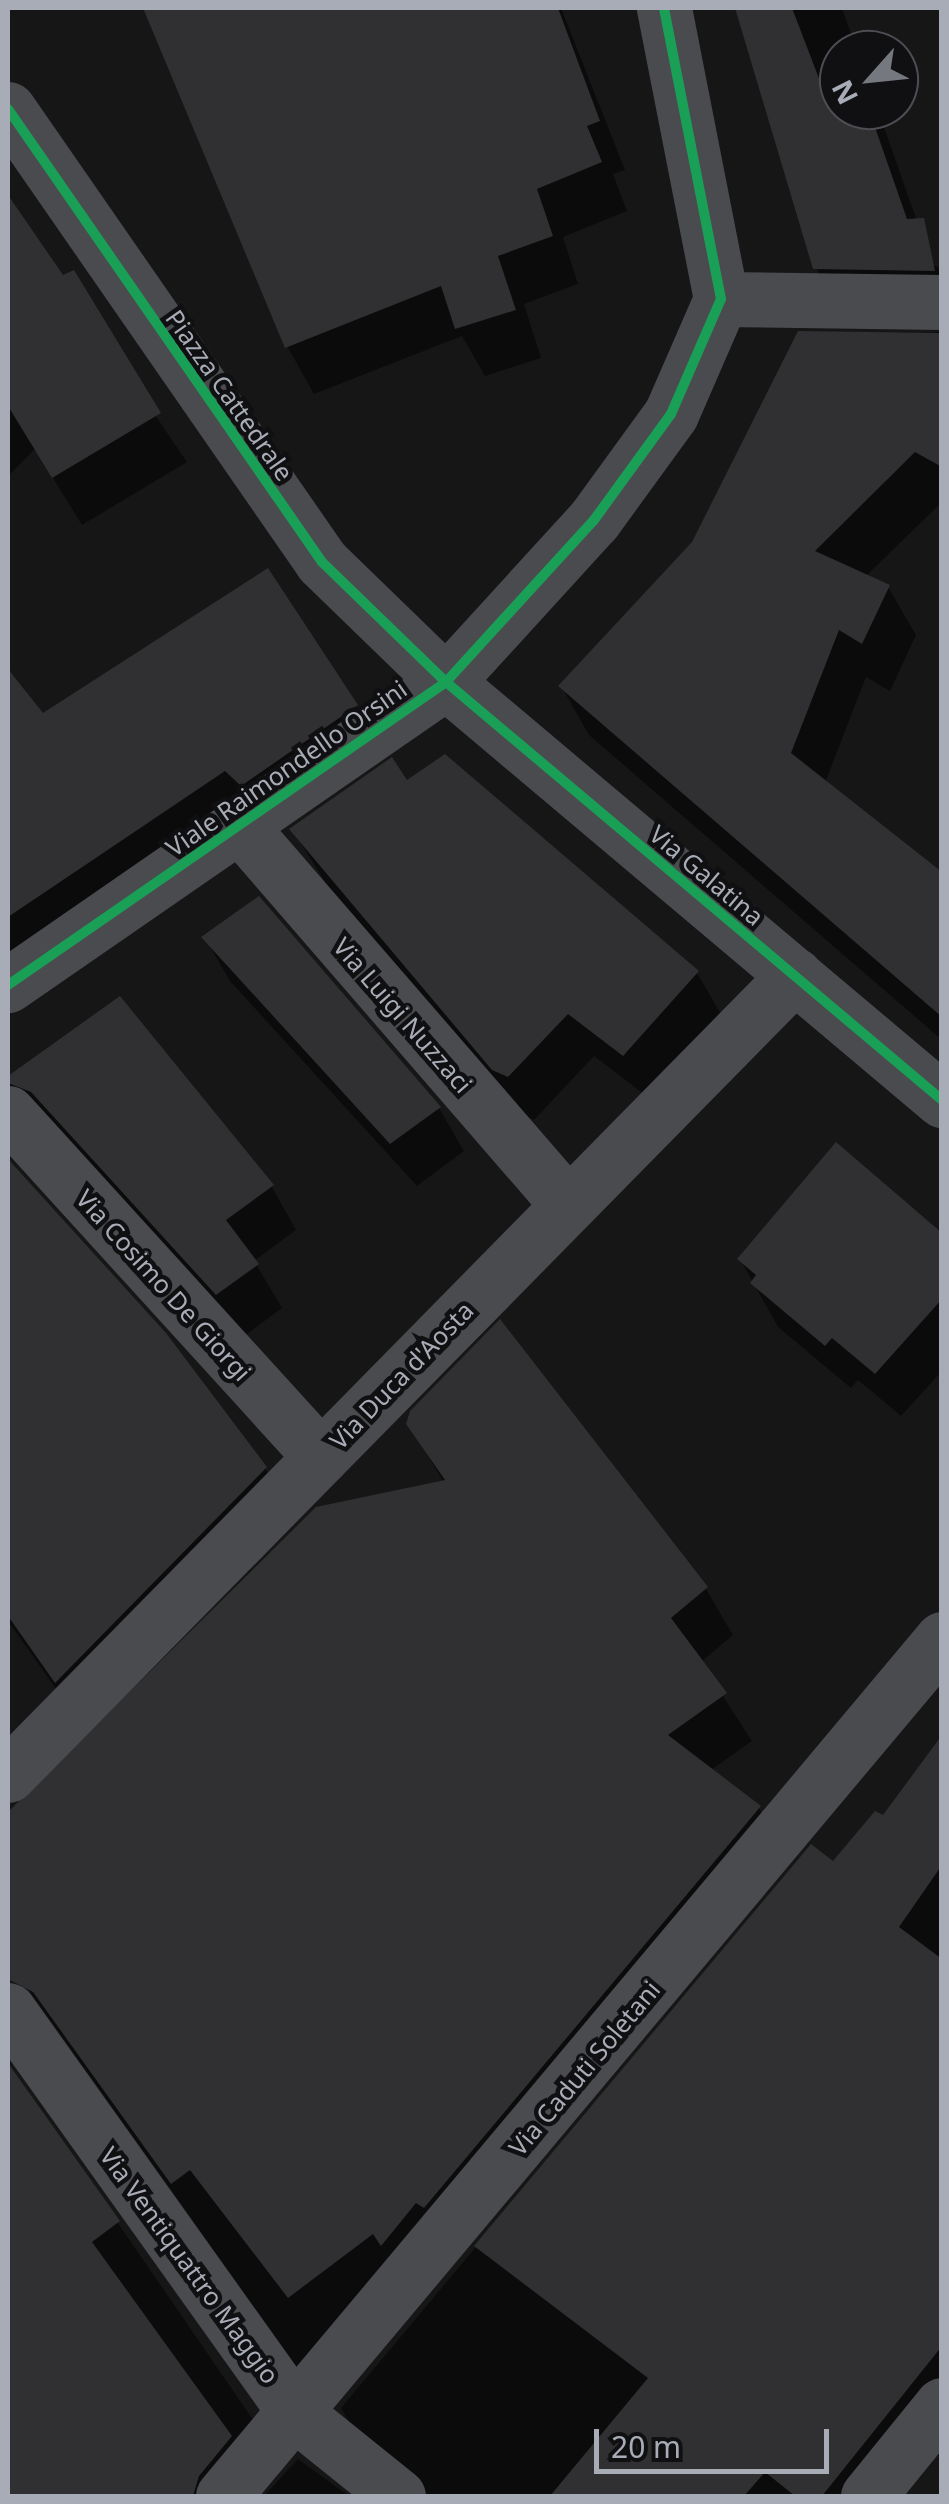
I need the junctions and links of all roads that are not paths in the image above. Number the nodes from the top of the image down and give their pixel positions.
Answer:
1 (664, 8) edge
2 (11, 122) edge
3 (721, 299) junction
4 (942, 302) edge
5 (446, 682) junction
6 (239, 824) junction
7 (794, 975) junction
8 (8, 986) edge
9 (942, 1100) edge
10 (8, 1113) edge
11 (568, 1205) junction
12 (321, 1457) junction
13 (942, 1638) edge
14 (8, 1775) edge
15 (8, 2010) edge
16 (942, 2405) edge
17 (296, 2414) junction
18 (224, 2496) edge
19 (398, 2496) edge
20 (868, 2496) edge

1 - 3 street
2 - 5 street, Piazza Cattedrale
3 - 4 street
3 - 5 street, Viale Raimondello Orsini
5 - 6 street, Viale Raimondello Orsini
5 - 7 street, Via Galatina
6 - 8 street, Viale Raimondello Orsini
6 - 11 street, Via Luigi Nuzzaci
7 - 9 street, Via Galatina
7 - 11 street, Via Duca d'Aosta
10 - 12 street, Via Cosimo De Giorgi
11 - 12 street, Via Duca d'Aosta
12 - 14 street, Via Duca d'Aosta
13 - 17 street, Via Caduti Soletani
15 - 17 street, Via Ventiquattro Maggio
16 - 20 street
17 - 18 street, Via Caduti Soletani
17 - 19 street, Via Ventiquattro Maggio

